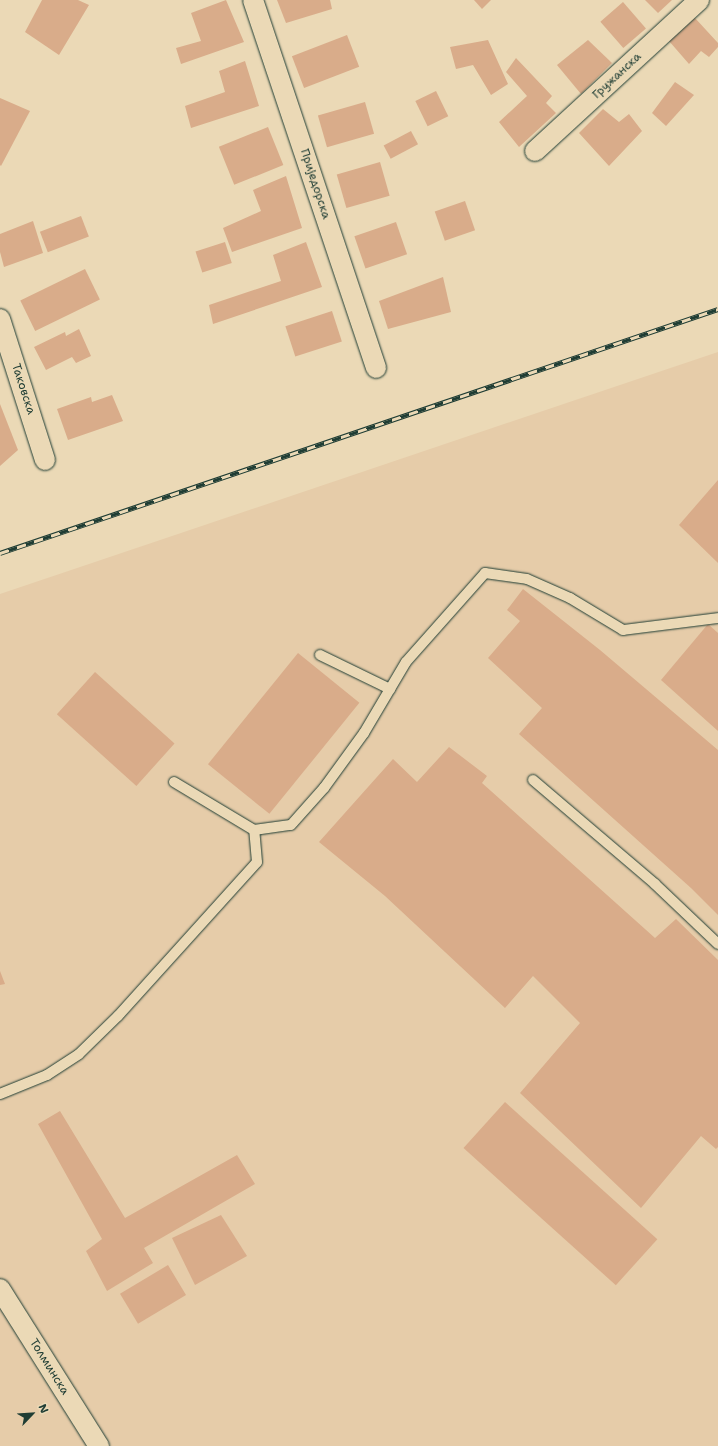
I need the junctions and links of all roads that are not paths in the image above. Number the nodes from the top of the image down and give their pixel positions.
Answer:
1 (253, 0) edge
2 (698, 0) edge
3 (535, 151) dead end
4 (0, 319) edge
5 (376, 368) dead end
6 (45, 460) dead end
7 (718, 618) edge
8 (320, 655) dead end
9 (390, 689) junction
10 (533, 780) dead end
11 (174, 782) dead end
12 (254, 830) junction
13 (718, 944) edge
14 (0, 1094) edge
15 (0, 1289) edge
16 (99, 1446) edge

1 - 5 street, Приједорска
2 - 3 street, Гружанска
4 - 6 street, Таковска
7 - 9 lane
8 - 9 lane
9 - 12 lane
10 - 13 lane
11 - 12 lane
12 - 14 lane
15 - 16 street, Толминска

